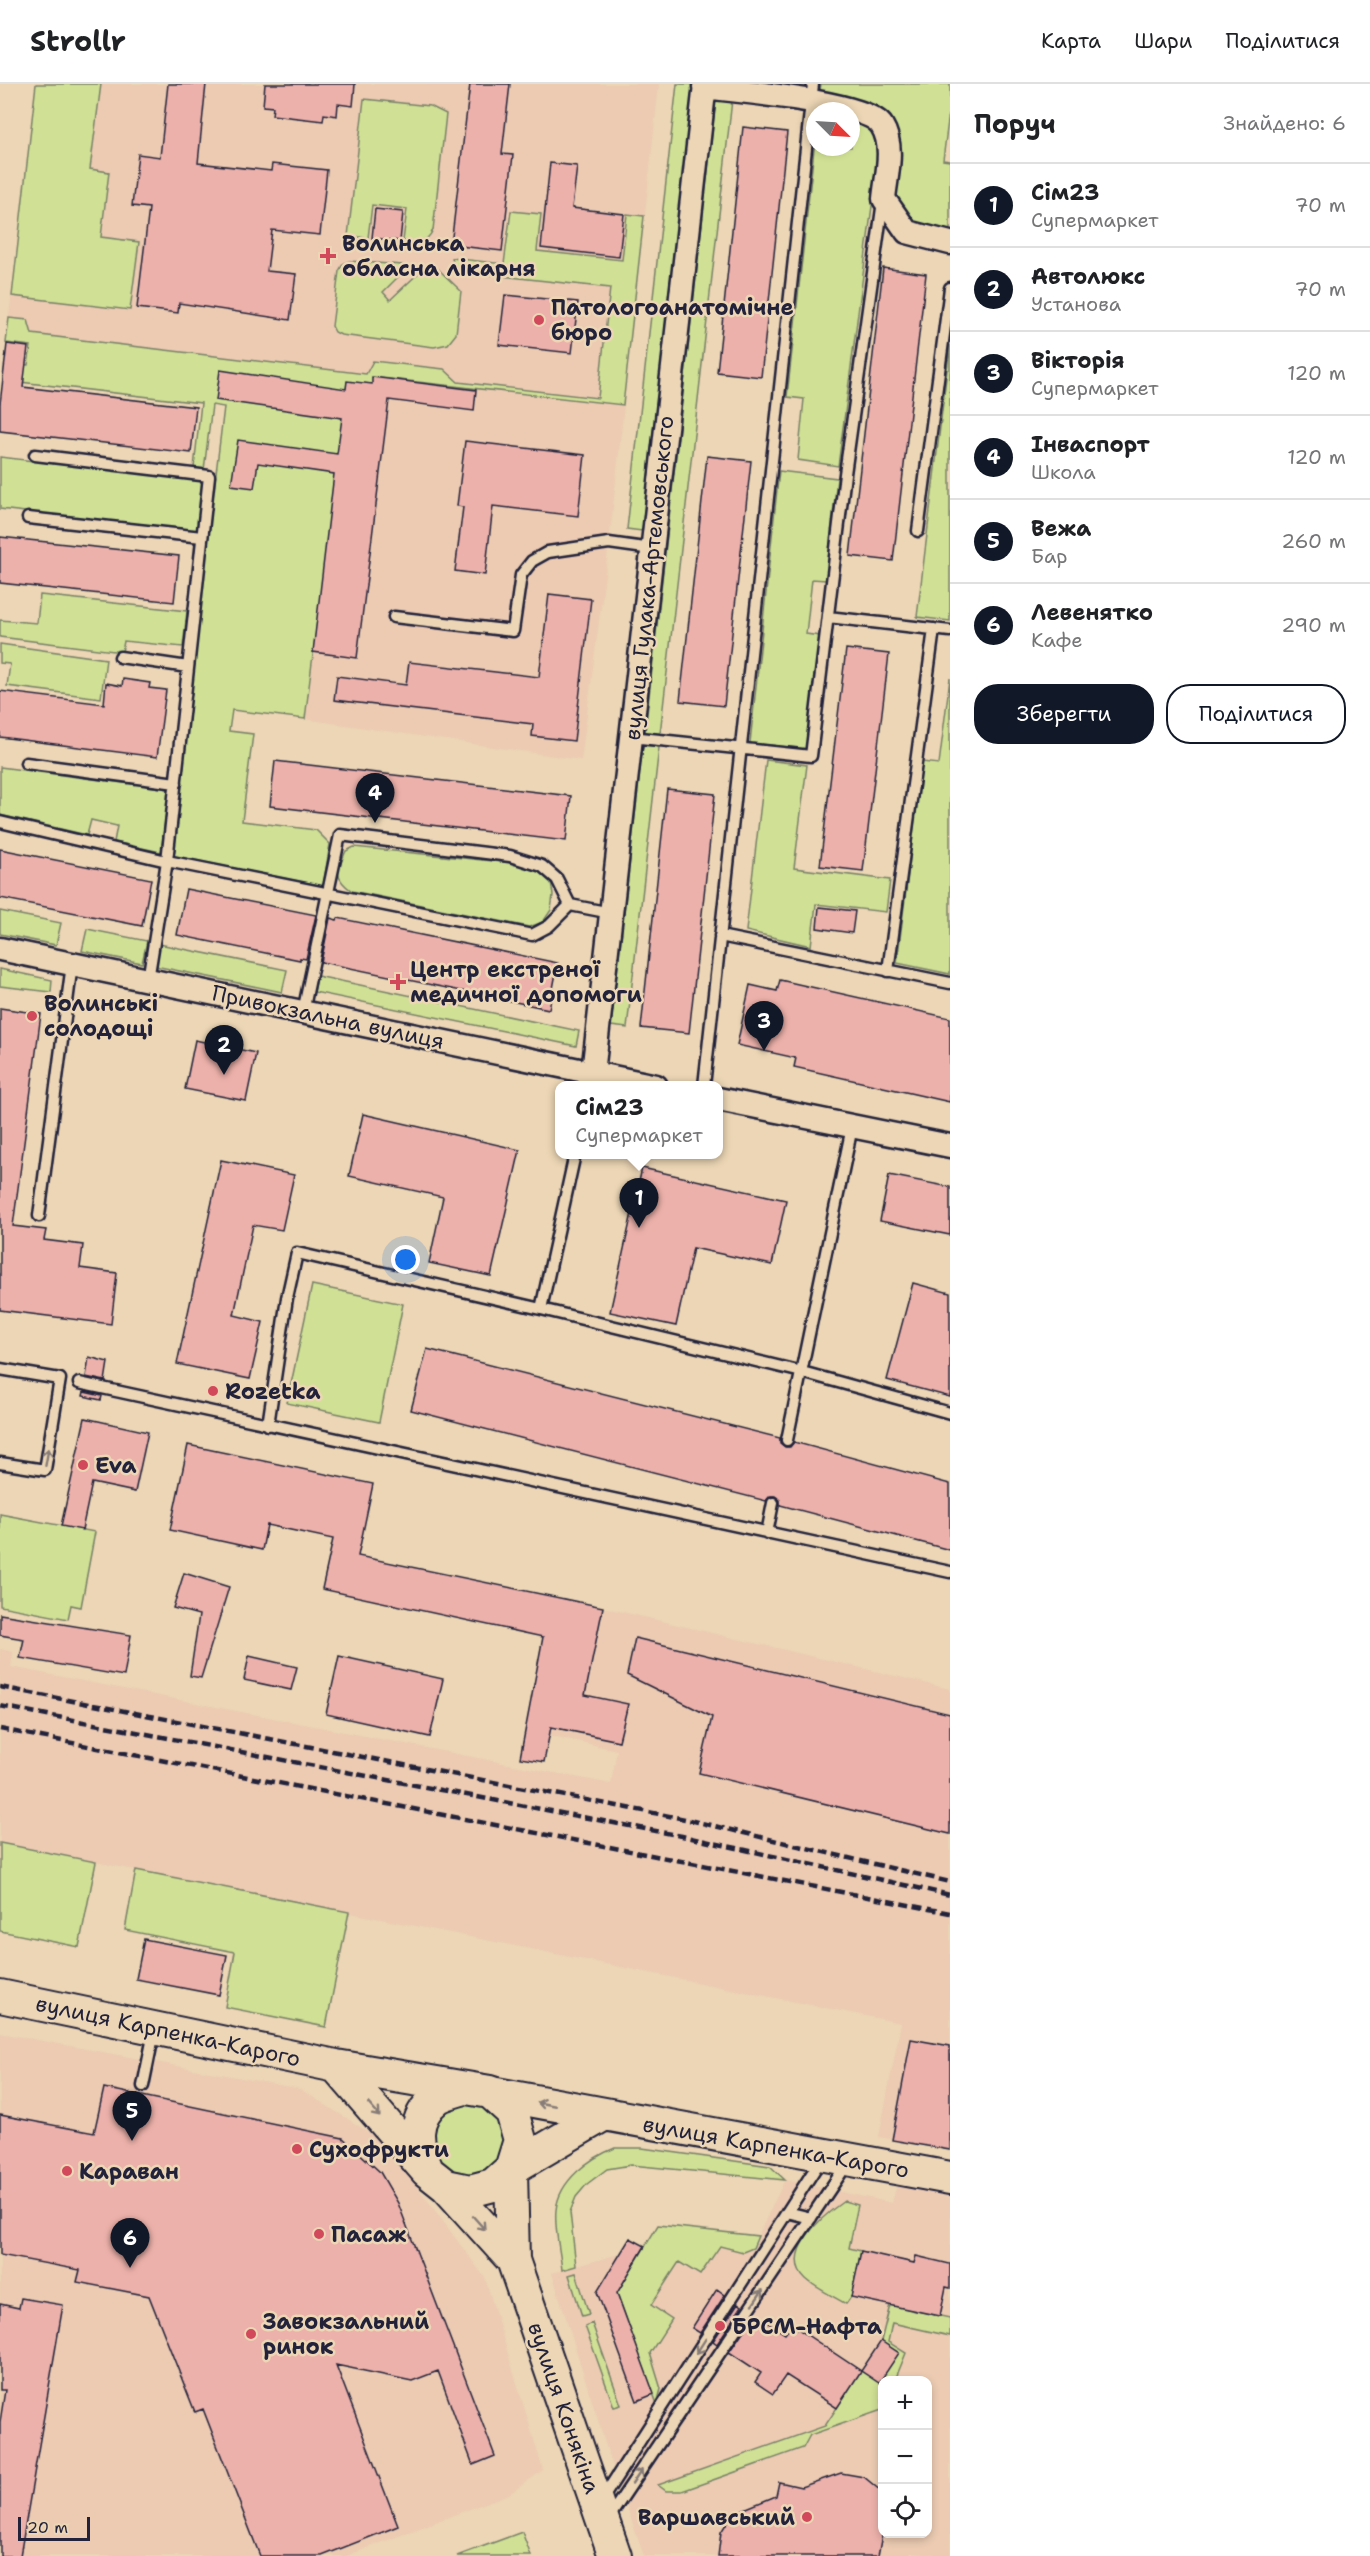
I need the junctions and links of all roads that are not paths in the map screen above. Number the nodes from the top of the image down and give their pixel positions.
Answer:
1 (704, 85) edge
2 (812, 92) edge
3 (884, 199) junction
4 (950, 243) edge
5 (950, 288) edge
6 (35, 456) dead end
7 (28, 518) dead end
8 (918, 531) dead end
9 (202, 537) junction
10 (652, 549) junction
11 (828, 616) junction
12 (394, 617) dead end
13 (934, 629) junction
14 (950, 631) edge
15 (120, 657) dead end
16 (188, 667) junction
17 (631, 737) junction
18 (740, 749) junction
19 (26, 763) dead end
20 (176, 783) junction
21 (0, 822) edge
22 (167, 861) junction
23 (329, 894) junction
24 (570, 905) junction
25 (611, 913) junction
26 (720, 936) junction
27 (0, 949) edge
28 (72, 964) junction
29 (888, 971) junction
30 (148, 980) junction
31 (950, 983) edge
32 (303, 1012) junction
33 (592, 1079) edge
34 (610, 1081) edge
35 (705, 1081) edge
36 (723, 1100) edge
37 (852, 1127) junction
38 (950, 1146) edge
39 (574, 1159) edge
40 (39, 1216) dead end
41 (541, 1309) junction
42 (0, 1369) edge
43 (802, 1372) junction
44 (79, 1383) dead end
45 (950, 1413) edge
46 (268, 1425) junction
47 (787, 1440) dead end
48 (0, 1463) edge
49 (773, 1503) dead end
50 (767, 1533) junction
51 (950, 1572) edge
52 (0, 1996) edge
53 (155, 2028) junction
54 (336, 2066) junction
55 (143, 2086) dead end
56 (477, 2090) junction
57 (603, 2115) junction
58 (836, 2158) junction
59 (512, 2169) junction
60 (950, 2178) edge
61 (436, 2179) junction
62 (787, 2212) junction
63 (811, 2218) junction
64 (513, 2260) junction
65 (601, 2515) junction
66 (615, 2556) edge

1 - 2 street
1 - 10 street, вулиця Гулака-Артемовського
2 - 3 street
2 - 18 lane
3 - 4 street
3 - 11 lane
5 - 8 lane
6 - 9 lane
7 - 9 lane
9 - 16 lane
10 - 12 lane
10 - 17 street, вулиця Гулака-Артемовського
11 - 13 lane
11 - 18 lane
13 - 14 lane
13 - 29 lane
15 - 16 lane
16 - 20 lane
17 - 18 lane
17 - 25 street, вулиця Гулака-Артемовського
18 - 26 lane
19 - 20 lane
20 - 22 lane
21 - 22 lane
22 - 23 lane
22 - 30 lane
23 - 24 lane
23 - 24 lane
23 - 32 lane
24 - 25 lane
25 - 33 street, вулиця Гулака-Артемовського
26 - 29 lane
26 - 35 lane
27 - 28 street, Привокзальна вулиця
28 - 30 street, Привокзальна вулиця
28 - 40 lane
29 - 31 lane
30 - 32 street, Привокзальна вулиця
32 - 33 street, Привокзальна вулиця
33 - 34 street, Привокзальна вулиця
36 - 37 street
37 - 38 street
37 - 43 lane
39 - 41 lane
41 - 43 lane
41 - 46 lane
48 -> 42 lane
43 - 45 lane
43 - 47 lane
44 - 46 lane
46 - 50 lane
49 - 50 lane
50 - 51 lane
52 - 53 main road, вулиця Карпенка-Карого
53 - 54 main road, вулиця Карпенка-Карого
53 - 55 lane
54 - 56 main road, вулиця Карпенка-Карого
54 -> 61 main road
57 -> 56 main road, вулиця Карпенка-Карого
56 - 59 main road
56 - 61 main road
57 - 58 main road, вулиця Карпенка-Карого
57 - 59 main road
58 - 60 main road, вулиця Карпенка-Карого
58 - 62 lane
58 - 63 lane
59 - 61 main road
59 - 64 main road
61 -> 64 main road
62 - 63 lane
62 -> 65 lane
65 -> 63 lane
64 - 65 main road, вулиця Конякіна
65 - 66 main road, вулиця Конякіна

